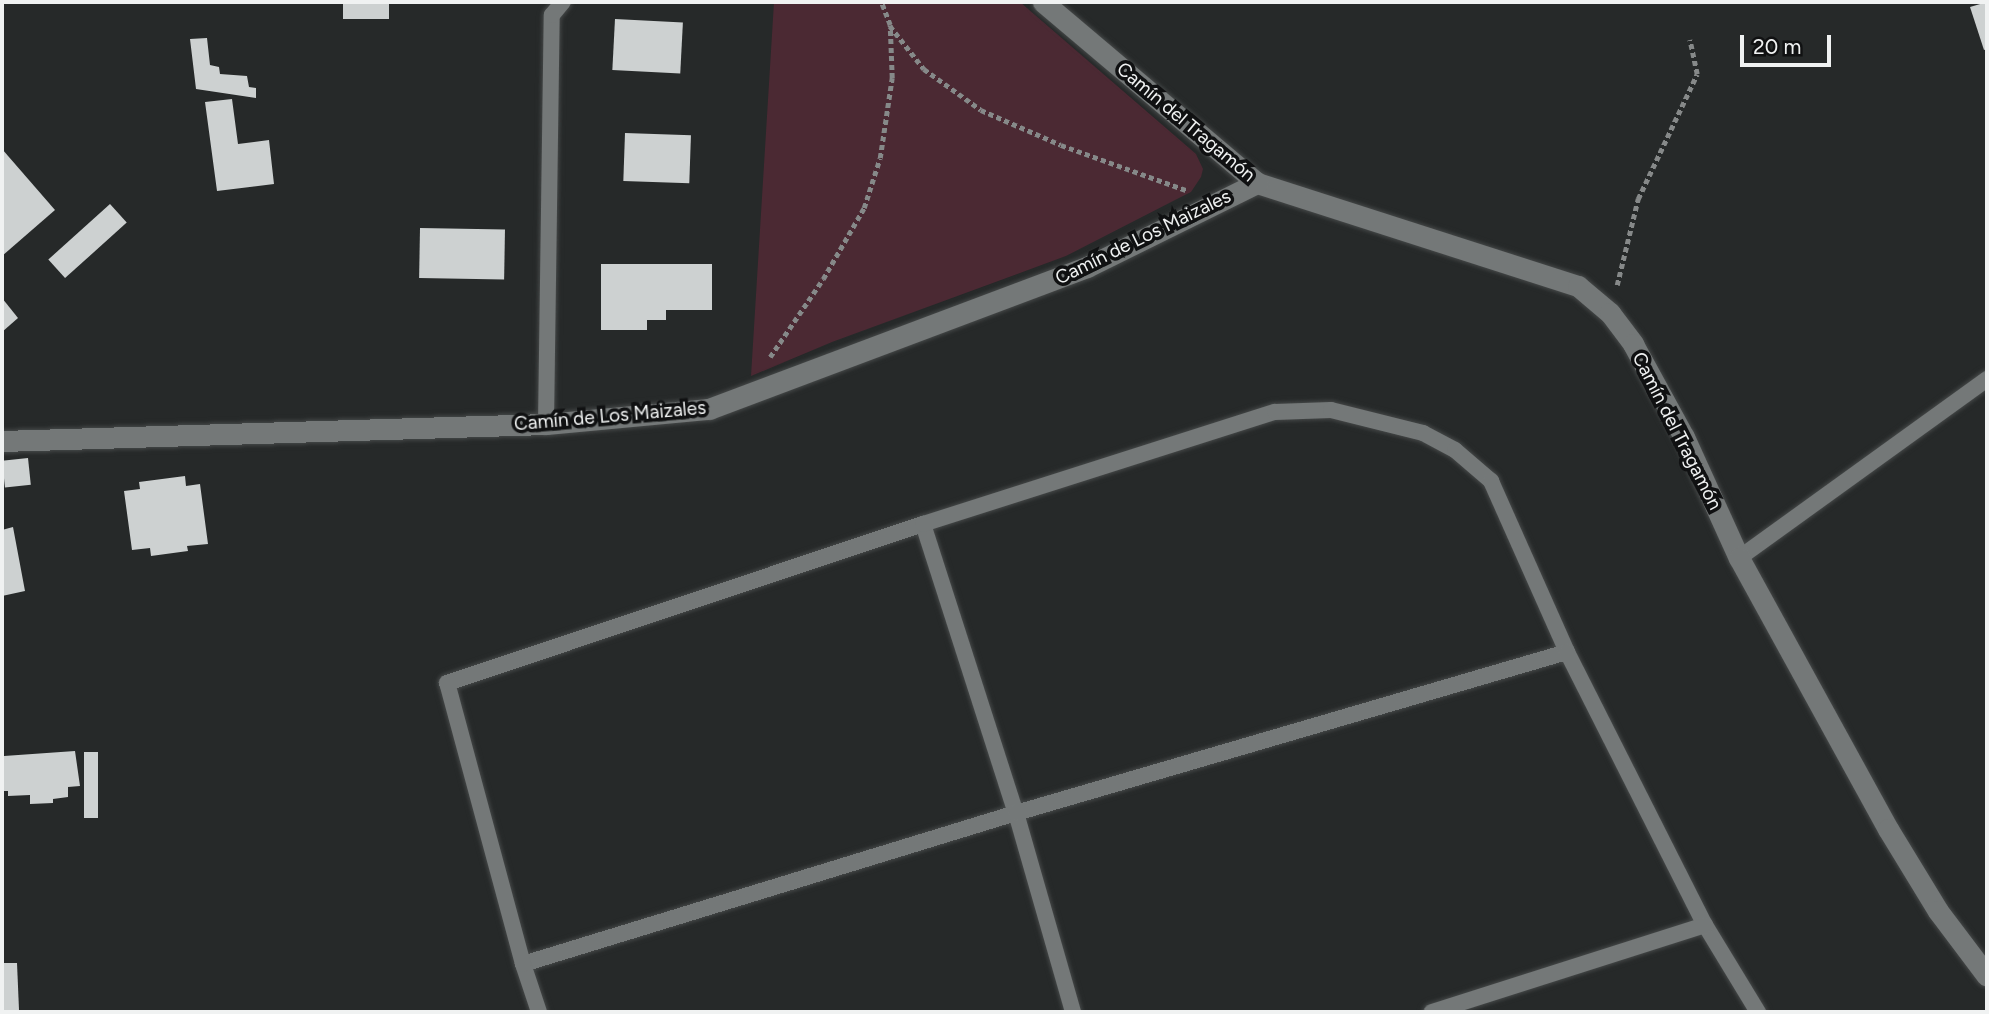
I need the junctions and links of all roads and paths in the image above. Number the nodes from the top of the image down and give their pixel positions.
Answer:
1 (563, 2) edge
2 (881, 2) edge
3 (1043, 2) edge
4 (890, 25) junction
5 (1690, 40) dead end
6 (1257, 183) junction
7 (1217, 201) junction
8 (1610, 313) junction
9 (1987, 379) edge
10 (764, 389) junction
11 (546, 424) junction
12 (2, 441) edge
13 (923, 524) junction
14 (1739, 558) junction
15 (1567, 652) junction
16 (1016, 813) junction
17 (1705, 925) junction
18 (523, 964) junction
19 (1987, 976) edge
20 (539, 1012) edge
21 (1073, 1012) edge
22 (1432, 1012) edge
23 (1758, 1012) edge

1 - 11 lane
2 - 4 path
3 - 6 street, Camín del Tragamón
4 - 7 path
4 - 10 path
5 - 8 path
6 - 7 street, Camín de Los Maizales
6 - 8 street, Camín del Tragamón
7 - 10 street, Camín de Los Maizales
8 - 14 street, Camín del Tragamón
9 - 14 lane
10 - 11 street, Camín de Los Maizales
11 - 12 street, Camín de Los Maizales
13 - 15 lane
13 - 16 lane
13 - 18 lane
14 - 19 street, Camín del Tragamón
15 - 16 lane
15 - 17 lane
16 - 18 lane
16 - 21 lane
17 - 22 lane
17 - 23 lane
18 - 20 lane

